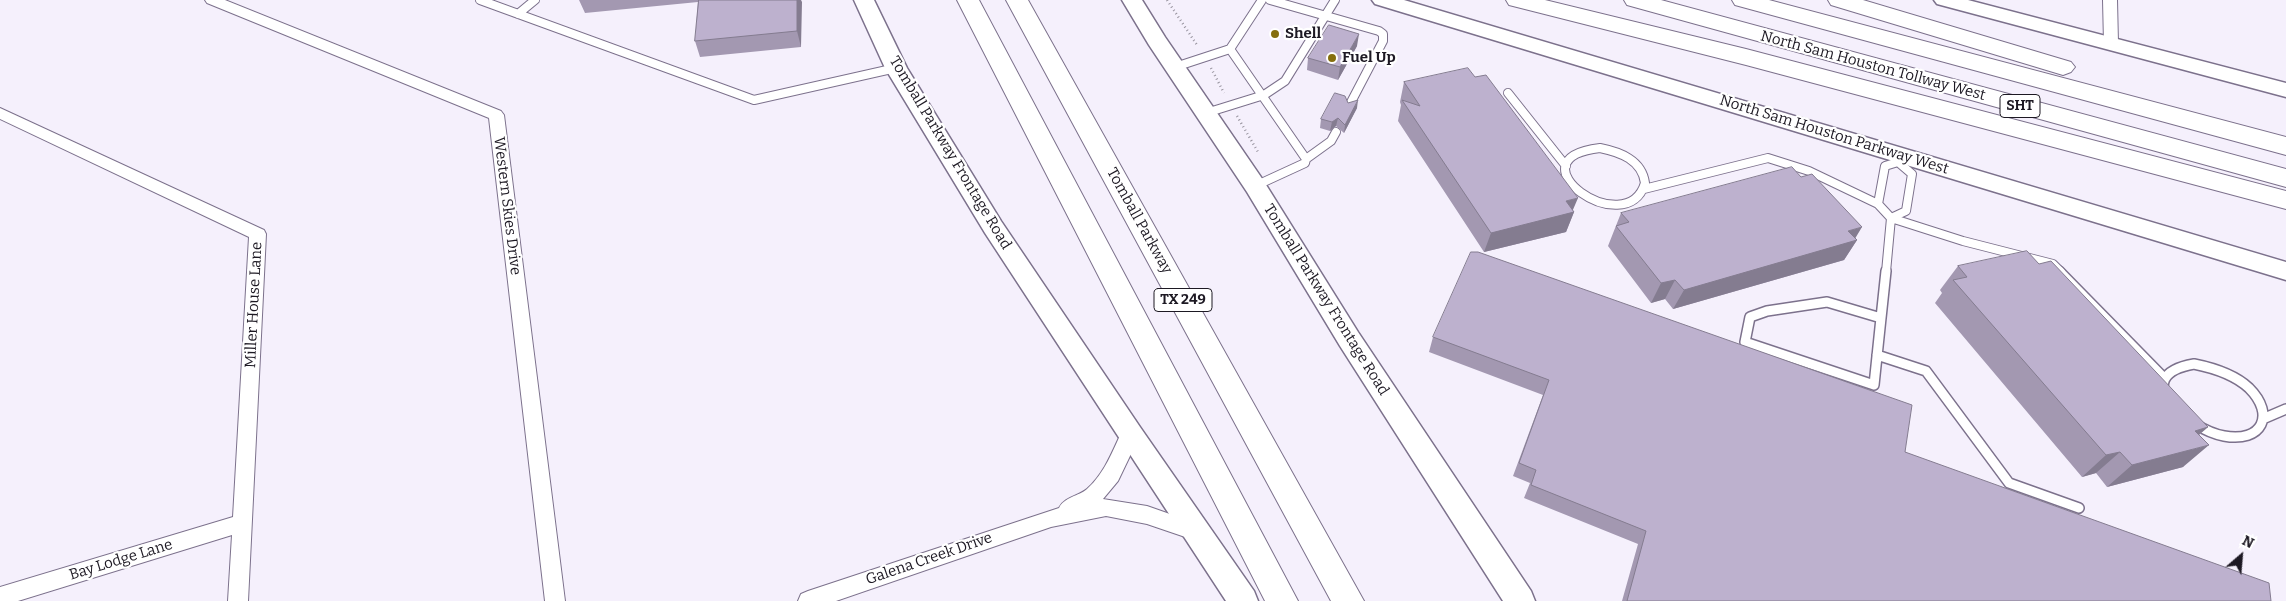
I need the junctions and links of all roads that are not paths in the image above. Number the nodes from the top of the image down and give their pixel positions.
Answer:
1 (212, 0) edge
2 (480, 0) edge
3 (535, 0) edge
4 (864, 0) edge
5 (968, 0) edge
6 (1017, 0) edge
7 (1132, 0) edge
8 (1262, 0) edge
9 (1270, 0) edge
10 (1335, 0) edge
11 (1382, 0) edge
12 (1517, 0) edge
13 (1634, 0) edge
14 (1838, 0) edge
15 (1944, 0) edge
16 (2110, 0) edge
17 (1753, 3) edge
18 (518, 14) junction
19 (1326, 16) junction
20 (2111, 44) junction
21 (1230, 49) junction
22 (896, 68) junction
23 (1175, 68) junction
24 (2286, 90) edge
25 (1508, 93) dead end
26 (1264, 95) junction
27 (1349, 106) edge
28 (0, 113) edge
29 (1206, 113) junction
30 (2286, 131) edge
31 (1336, 132) dead end
32 (2286, 146) edge
33 (1899, 158) junction
34 (1306, 159) junction
35 (1566, 166) junction
36 (2286, 178) edge
37 (1255, 186) junction
38 (1644, 188) junction
39 (2286, 200) edge
40 (1878, 204) junction
41 (1891, 218) junction
42 (2286, 271) edge
43 (1881, 318) junction
44 (1877, 355) junction
45 (2163, 377) junction
46 (2286, 409) edge
47 (2265, 418) junction
48 (1130, 435) junction
49 (2078, 508) dead end
50 (1051, 518) junction
51 (242, 523) junction
52 (1197, 532) junction
53 (0, 597) edge
54 (238, 601) edge
55 (555, 601) edge
56 (808, 601) edge
57 (1243, 601) edge
58 (1282, 601) edge
59 (1348, 601) edge
60 (1520, 601) edge

1 - 55 street, Western Skies Drive
2 - 18 lane
3 - 18 lane
4 - 22 main road, Tomball Parkway Frontage Road
5 - 58 highway, TX 249
6 - 59 highway, Tomball Parkway / TX 249
7 - 23 main road, Tomball Parkway Frontage Road
8 - 21 lane
9 - 19 lane
10 - 19 lane
11 - 33 main road, North Sam Houston Parkway West
12 - 39 highway
13 - 36 highway, North Sam Houston Tollway West / SHT
14 - 30 highway
15 - 20 main road
16 - 20 street
17 - 32 highway, North Sam Houston Tollway West / SHT
18 - 22 lane
19 - 26 lane
19 - 27 lane
20 - 24 main road
21 - 23 lane
21 - 26 lane
22 - 48 main road, Tomball Parkway Frontage Road
23 - 29 main road, Tomball Parkway Frontage Road
25 - 35 lane
26 - 29 lane
26 - 34 lane
28 - 51 street, Miller House Lane
29 - 37 main road, Tomball Parkway Frontage Road
31 - 34 lane
33 - 40 lane
33 - 41 lane
33 - 42 main road, North Sam Houston Parkway West
34 - 37 lane
35 - 38 lane
35 - 38 lane
37 - 60 main road, Tomball Parkway Frontage Road
38 - 40 lane
40 - 41 lane
41 - 43 lane
41 - 45 lane
43 - 44 lane
43 - 44 lane
44 - 49 lane
45 - 47 lane
45 - 47 lane
46 - 47 lane
48 - 50 street, Galena Creek Drive
48 - 52 main road, Tomball Parkway Frontage Road
50 - 52 street, Galena Creek Drive
50 - 56 street, Galena Creek Drive
51 - 53 street, Bay Lodge Lane
51 - 54 street, Miller House Lane
52 - 57 main road, Tomball Parkway Frontage Road

